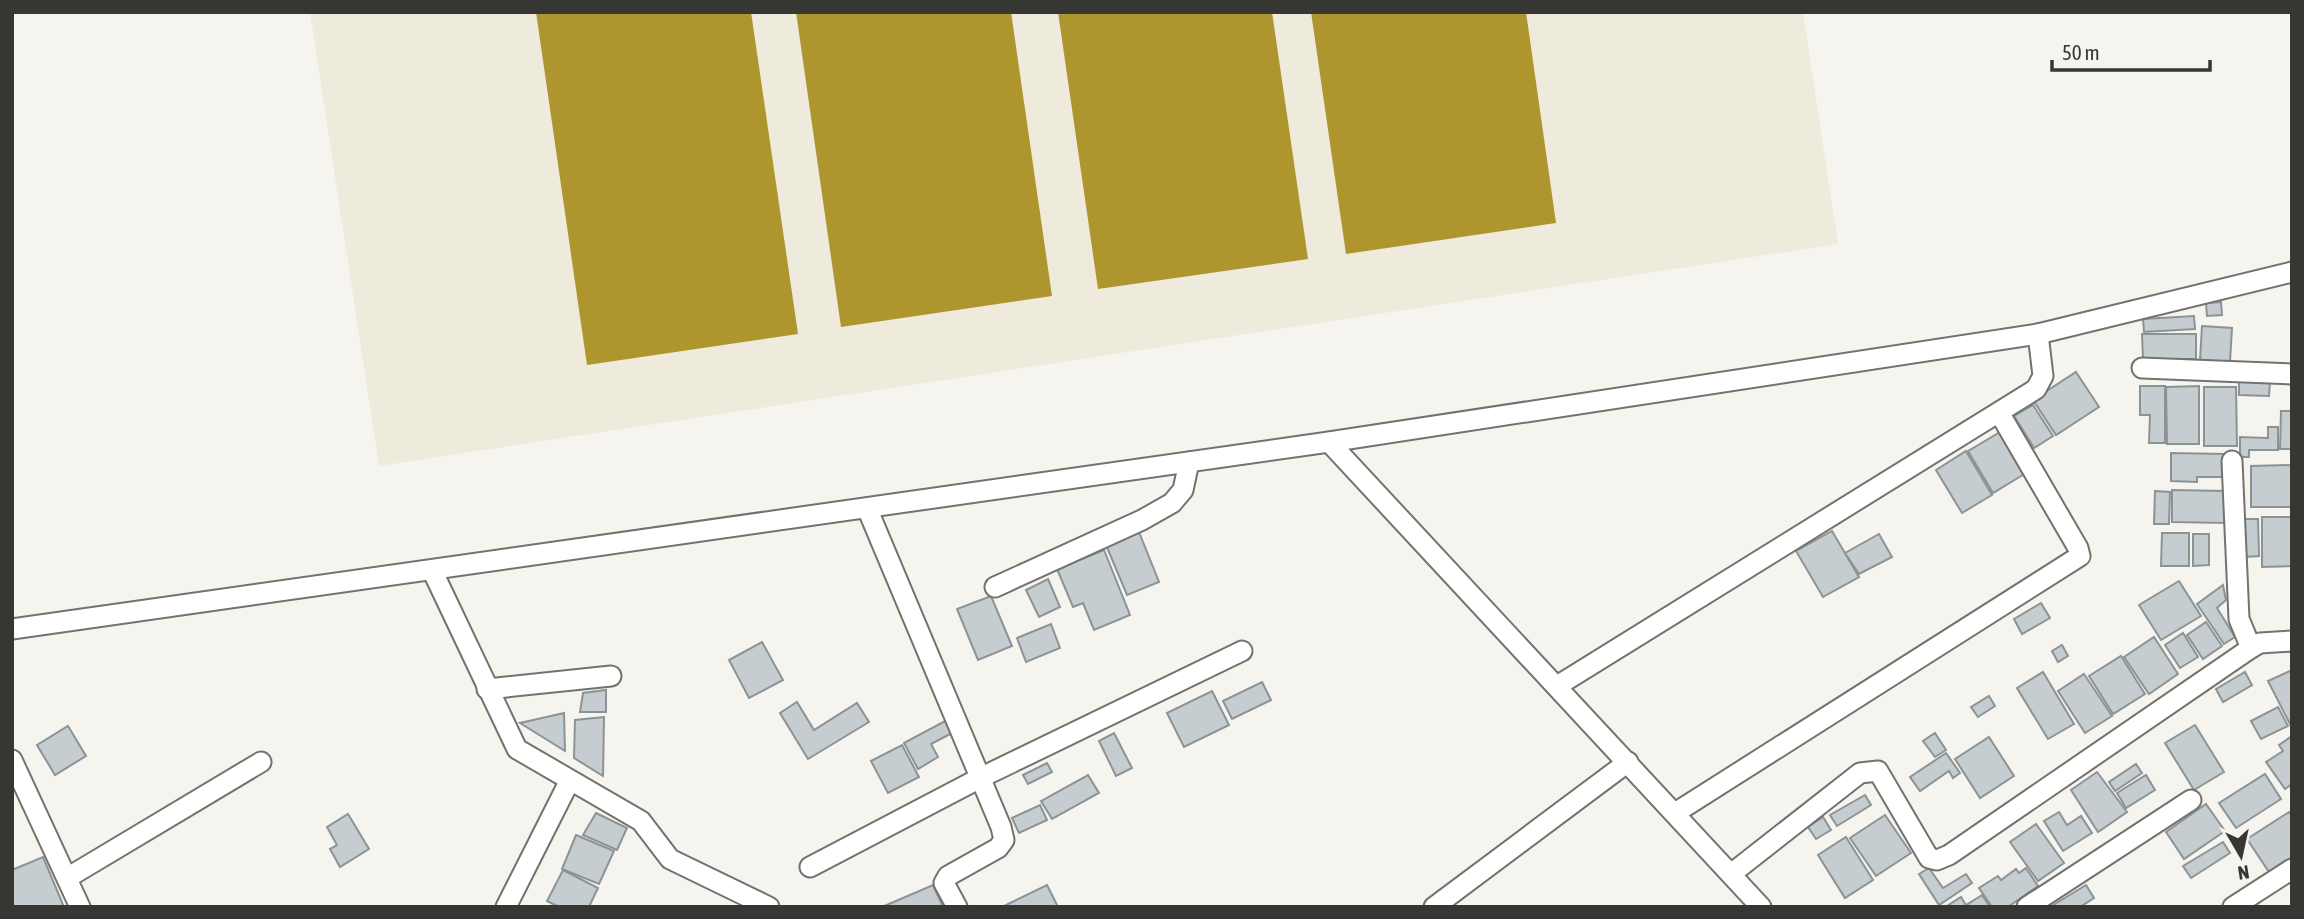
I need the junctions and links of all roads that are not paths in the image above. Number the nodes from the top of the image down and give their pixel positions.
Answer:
1 (2292, 272) edge
2 (2038, 334) junction
3 (2142, 368) dead end
4 (2292, 374) edge
5 (2000, 414) junction
6 (1329, 442) junction
7 (2232, 461) dead end
8 (1189, 462) junction
9 (867, 508) junction
10 (432, 569) junction
11 (995, 587) dead end
12 (12, 629) edge
13 (2292, 641) edge
14 (2251, 648) junction
15 (1242, 651) dead end
16 (611, 676) dead end
17 (1557, 686) junction
18 (487, 689) junction
19 (12, 760) edge
20 (261, 762) dead end
21 (1628, 762) junction
22 (980, 778) junction
23 (569, 782) junction
24 (20, 798) edge
25 (2191, 800) dead end
26 (1675, 813) junction
27 (810, 867) dead end
28 (2292, 869) edge
29 (1731, 874) junction
30 (66, 878) junction
31 (80, 907) edge
32 (506, 907) edge
33 (769, 907) edge
34 (957, 907) edge
35 (1434, 907) edge
36 (1761, 907) edge
37 (2027, 907) edge
38 (2233, 907) edge

1 - 2 street
2 - 5 street
2 - 6 street
3 - 4 street
5 - 17 street
5 - 26 street
6 - 8 street
6 - 17 street
7 - 14 street
8 - 9 street
8 - 11 street
9 - 10 street
9 - 22 street
10 - 12 street
10 - 18 street
13 - 14 street
14 - 29 street
15 - 22 street
16 - 18 street
17 - 21 street
18 - 23 street
19 - 24 street
20 - 30 street
21 - 26 street
21 - 35 street
22 - 27 street
22 - 34 street
23 - 32 street
23 - 33 street
24 - 30 street
25 - 37 street
26 - 29 street
28 - 38 street
29 - 36 street
30 - 31 street

